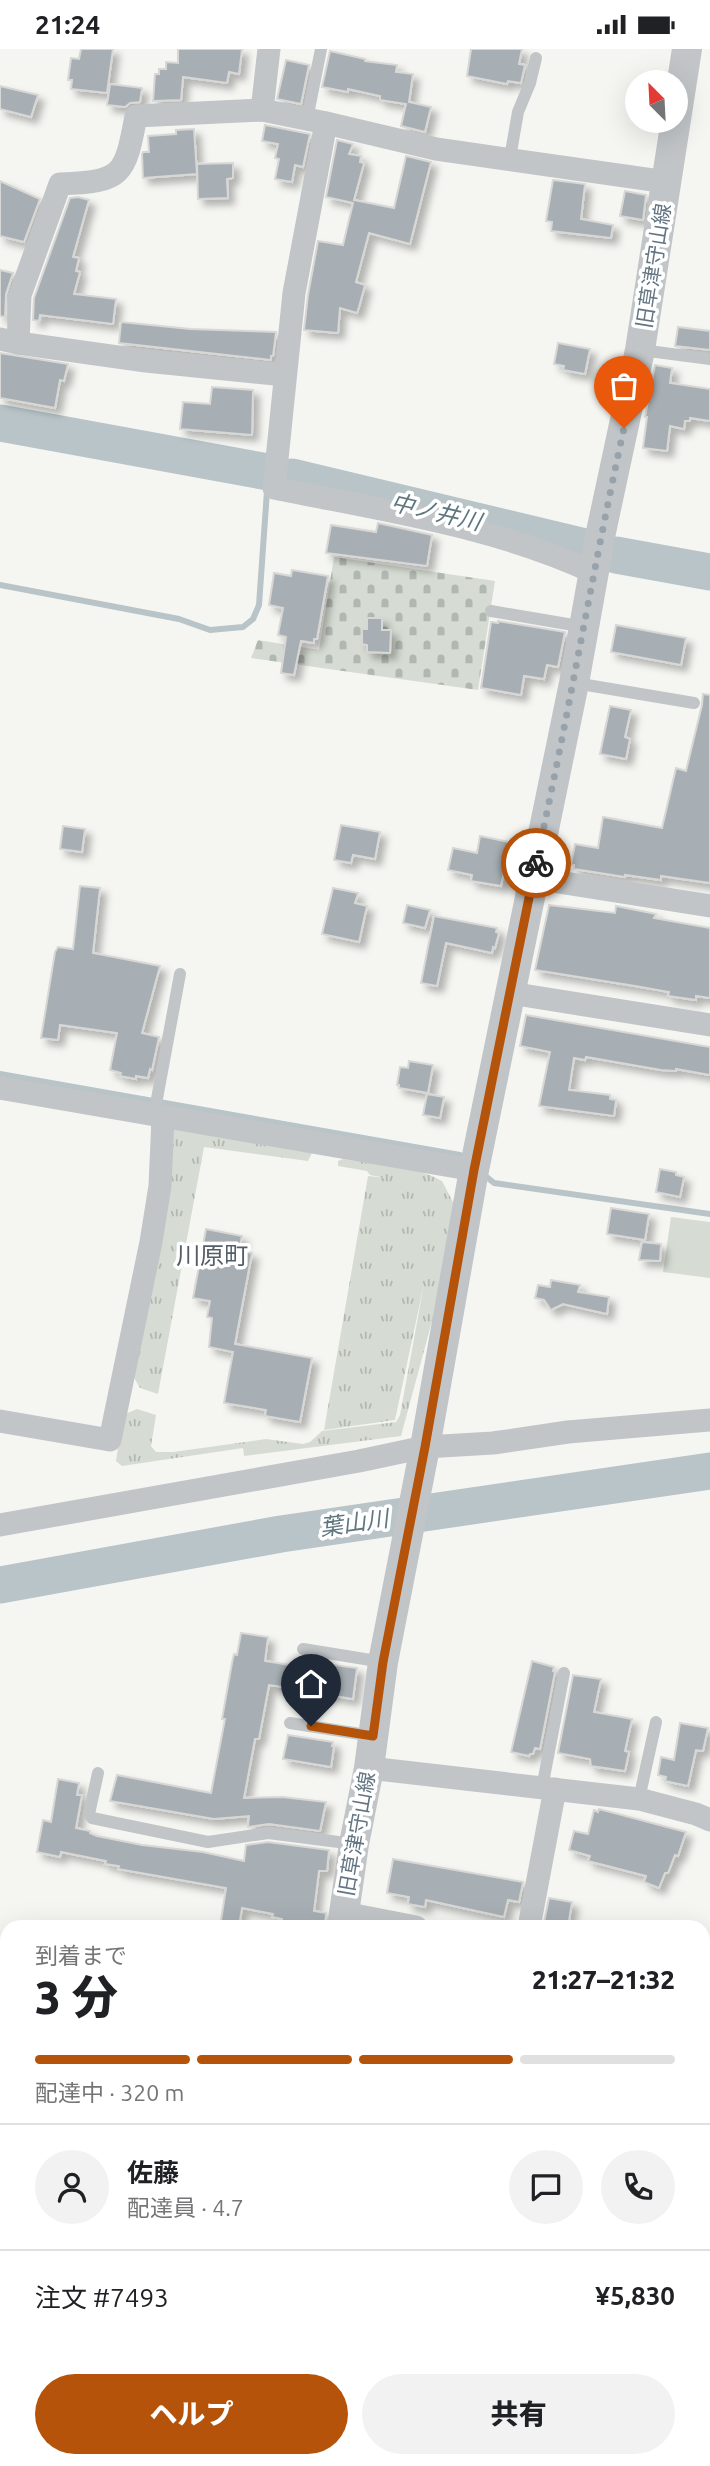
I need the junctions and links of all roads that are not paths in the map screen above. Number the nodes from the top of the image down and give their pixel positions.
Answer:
1 (269, 49) edge
2 (321, 49) edge
3 (687, 49) edge
4 (536, 58) dead end
5 (261, 110) junction
6 (316, 121) junction
7 (510, 158) junction
8 (667, 182) junction
9 (9, 341) edge
10 (640, 350) junction
11 (710, 359) edge
12 (285, 375) junction
13 (595, 573) junction
14 (491, 611) dead end
15 (585, 627) junction
16 (575, 683) junction
17 (694, 703) dead end
18 (533, 878) junction
19 (710, 906) edge
20 (180, 974) dead end
21 (510, 993) junction
22 (710, 1025) edge
23 (0, 1088) edge
24 (158, 1116) junction
25 (474, 1170) junction
26 (0, 1420) edge
27 (710, 1420) edge
28 (424, 1451) junction
29 (0, 1525) edge
30 (303, 1649) dead end
31 (383, 1662) junction
32 (564, 1673) dead end
33 (656, 1722) dead end
34 (290, 1723) dead end
35 (373, 1736) junction
36 (369, 1768) junction
37 (98, 1773) dead end
38 (548, 1788) junction
39 (639, 1799) junction
40 (710, 1820) edge
41 (354, 1844) junction
42 (343, 1920) edge
43 (530, 1920) edge

1 - 5 street
2 - 6 lane
3 - 8 street, 旧草津守山線
4 - 7 lane
5 - 6 street
5 - 9 street
6 - 7 street
6 - 12 street
7 - 8 street
8 - 10 street, 旧草津守山線
9 - 12 street
10 - 11 lane
10 - 13 street, 旧草津守山線
12 - 13 street
13 - 15 street, 旧草津守山線
14 - 15 lane
15 - 16 street, 旧草津守山線
16 - 17 lane
16 - 18 street, 旧草津守山線
18 - 19 street
18 - 21 street, 旧草津守山線
20 - 24 lane
21 - 22 street
21 - 25 street, 旧草津守山線
23 - 24 street
24 - 25 street
24 - 26 street
25 - 28 street, 旧草津守山線
27 - 28 street
28 - 29 street
28 - 31 street, 旧草津守山線
30 - 31 lane
31 - 35 street, 旧草津守山線
32 - 38 lane
33 - 39 lane
34 - 35 lane
35 - 36 street, 旧草津守山線
36 - 38 street
36 - 41 street, 旧草津守山線
37 - 41 lane
38 - 39 street
38 - 43 street
39 - 40 street
41 - 42 street, 旧草津守山線

